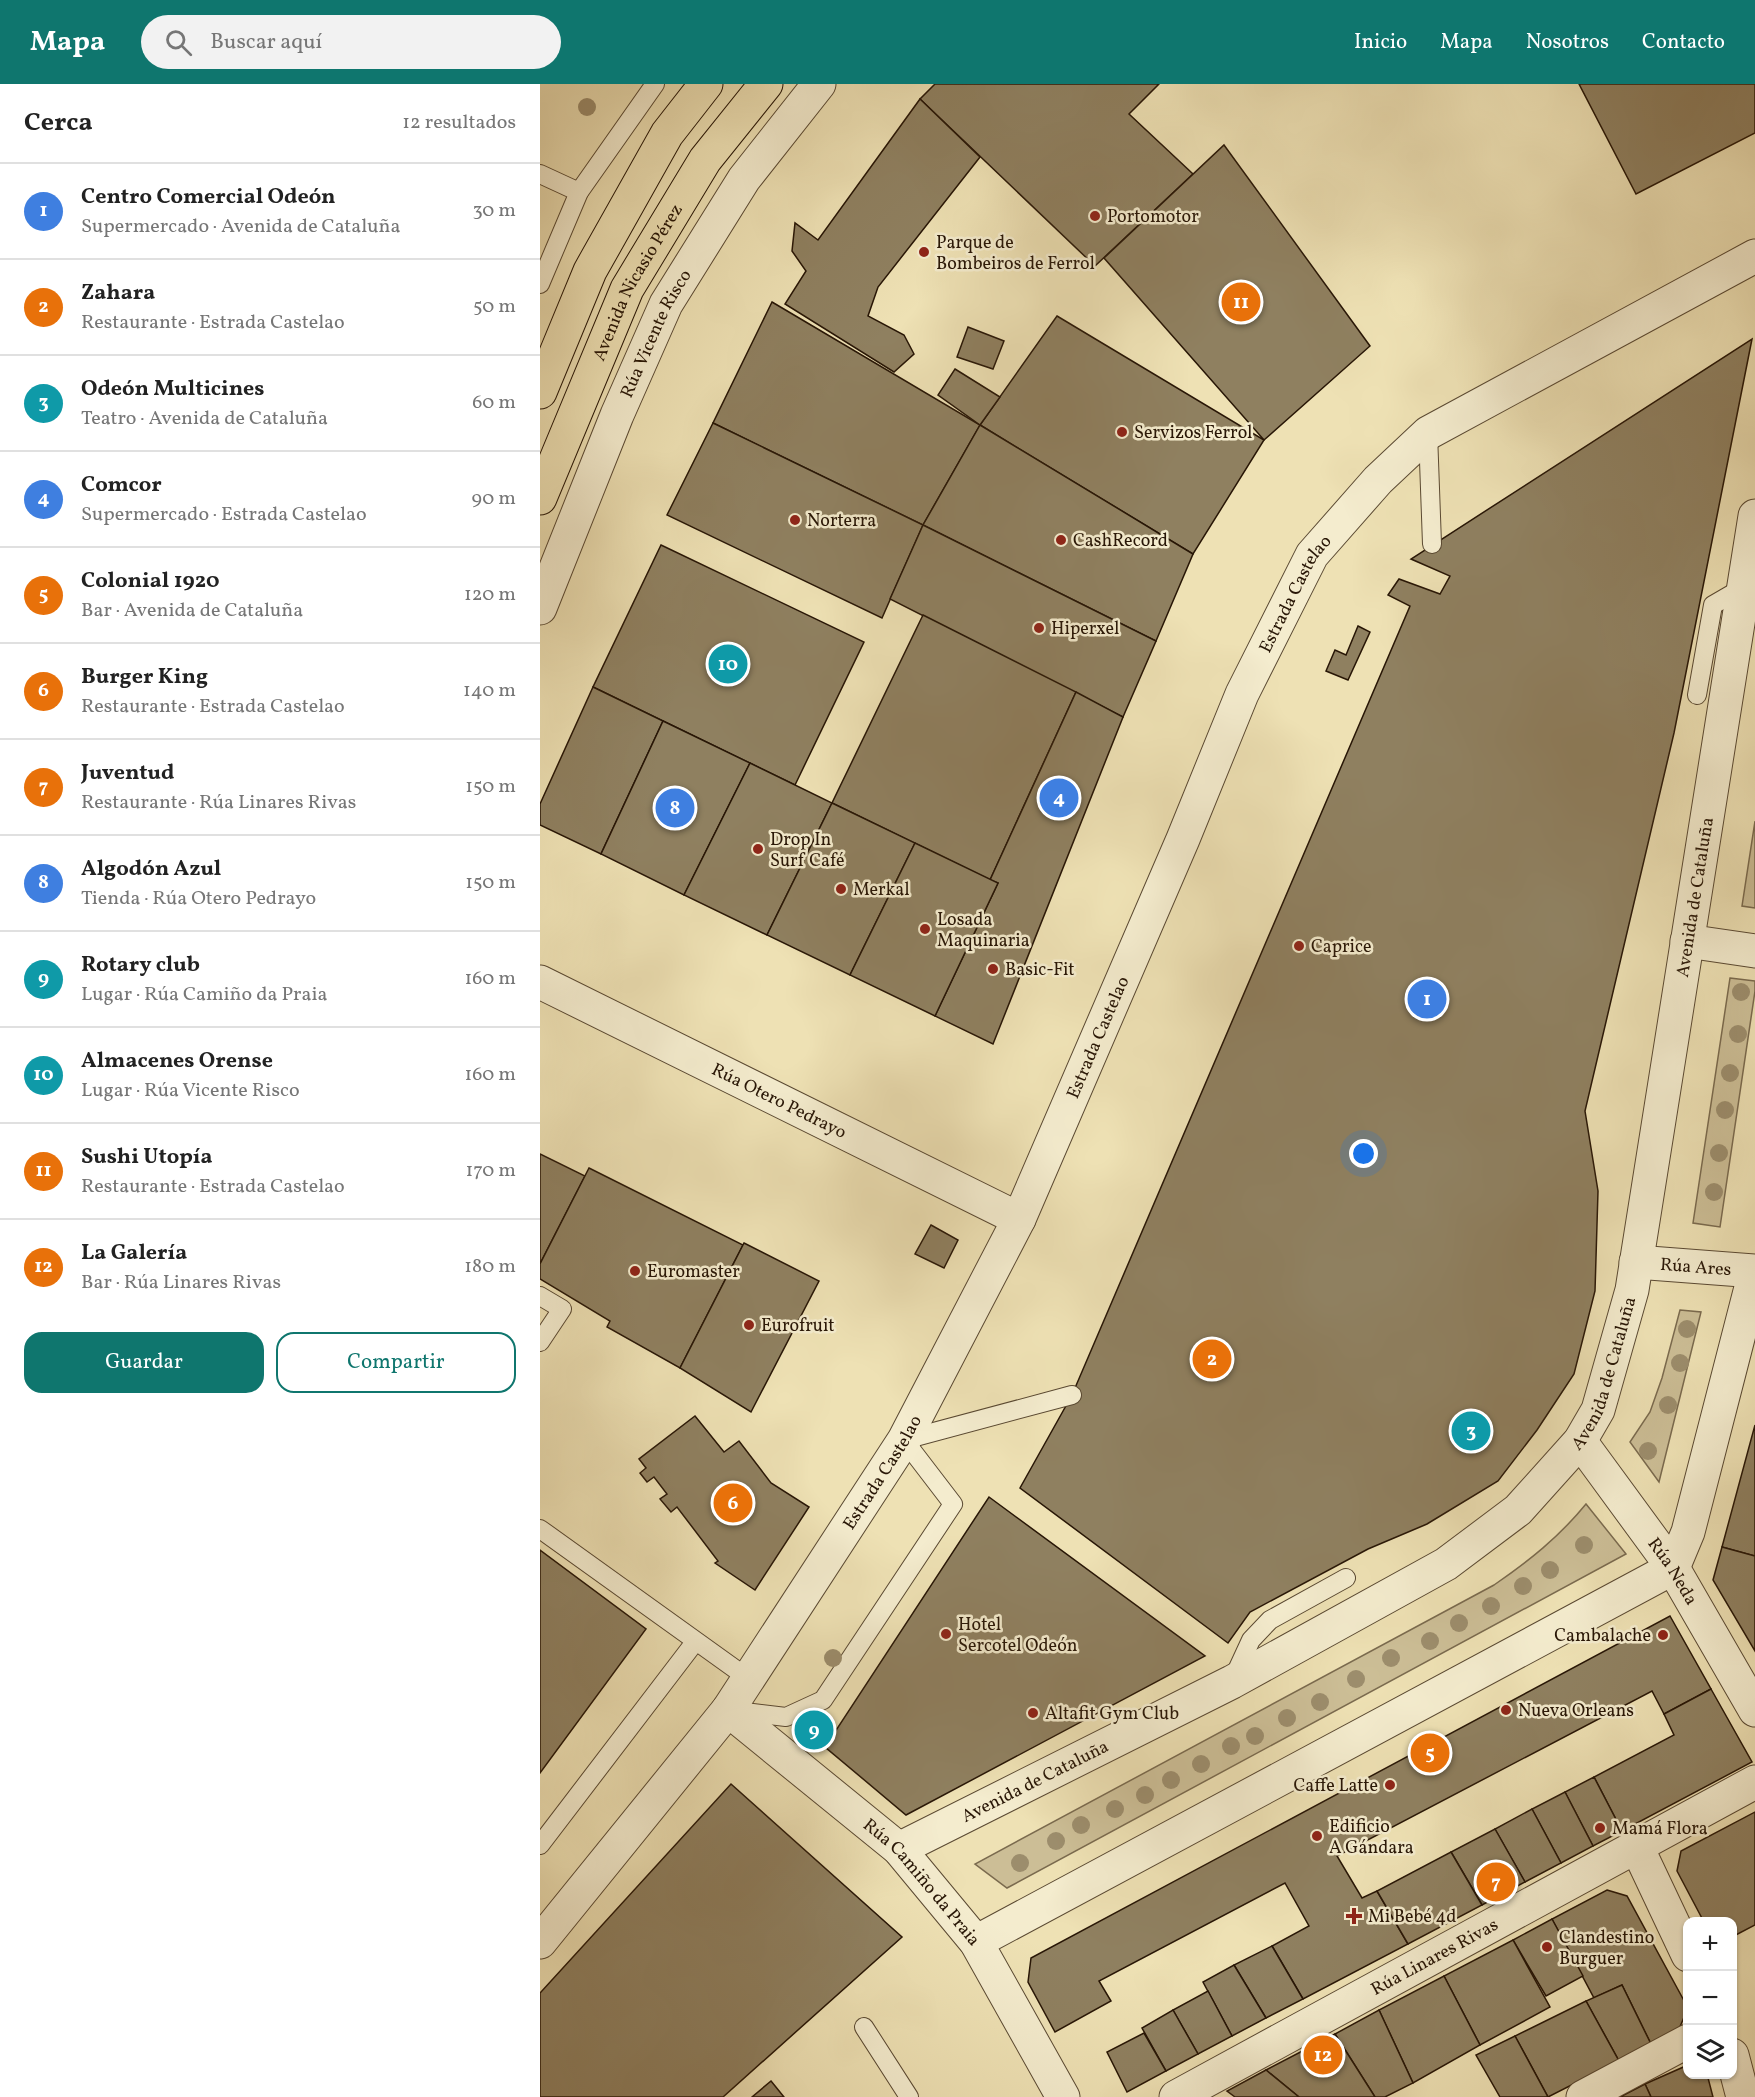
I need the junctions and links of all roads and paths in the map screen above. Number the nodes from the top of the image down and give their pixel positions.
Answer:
1 (655, 84) edge
2 (706, 84) edge
3 (766, 84) edge
4 (819, 84) edge
5 (540, 174) edge
6 (579, 192) junction
7 (1755, 256) edge
8 (540, 284) edge
9 (540, 392) edge
10 (1428, 433) junction
11 (540, 498) edge
12 (1755, 516) edge
13 (1432, 544) dead end
14 (1749, 588) edge
15 (540, 608) edge
16 (1697, 695) dead end
17 (1687, 941) junction
18 (1755, 951) edge
19 (540, 982) edge
20 (1019, 1219) junction
21 (1636, 1262) junction
22 (1755, 1271) edge
23 (540, 1296) edge
24 (540, 1342) edge
25 (1072, 1395) dead end
26 (904, 1440) junction
27 (1580, 1442) junction
28 (540, 1529) edge
29 (1673, 1568) junction
30 (1346, 1578) dead end
31 (695, 1642) junction
32 (749, 1679) junction
33 (1232, 1682) junction
34 (728, 1710) junction
35 (1755, 1710) edge
36 (1755, 1782) edge
37 (540, 1845) edge
38 (1636, 1845) junction
39 (899, 1849) junction
40 (540, 1942) edge
41 (976, 1942) junction
42 (1683, 1944) edge
43 (864, 2027) dead end
44 (1683, 2044) edge
45 (1737, 2074) edge
46 (909, 2097) edge
47 (1063, 2097) edge
48 (1176, 2097) edge
49 (1582, 2097) edge
50 (1743, 2097) edge

1 - 6 lane
2 - 9 highway
3 - 11 highway, Avenida Nicasio Pérez
4 - 15 street, Rúa Vicente Risco
5 - 6 lane
6 - 8 lane
7 - 10 street, Estrada Castelao
10 - 13 lane
10 - 20 street, Estrada Castelao
12 - 14 street, Avenida de Cataluña
14 - 16 lane
14 - 17 street, Avenida de Cataluña
17 - 18 street
17 - 21 street, Avenida de Cataluña
19 - 20 street, Rúa Otero Pedrayo
20 - 26 street, Estrada Castelao
21 - 22 street, Rúa Ares
21 - 27 street, Avenida de Cataluña
22 - 29 street
23 - 24 lane
25 - 26 lane
26 - 32 street, Estrada Castelao
26 - 34 lane
27 - 29 street, Rúa Neda
27 - 33 street, Avenida de Cataluña
28 - 31 lane
29 - 35 street, Rúa Neda
29 - 41 street
30 - 33 lane
31 - 32 lane
31 - 37 lane
32 - 34 street, Estrada Castelao
33 - 39 street, Avenida de Cataluña
34 - 39 street, Rúa Camiño da Praia
34 - 40 street, Estrada Castelao
36 - 38 street, Rúa Linares Rivas
38 - 42 street
38 - 48 street, Rúa Linares Rivas
39 - 41 street, Rúa Camiño da Praia
41 - 47 street, Rúa Camiño da Praia
43 - 46 lane
44 - 49 street
45 - 50 street

